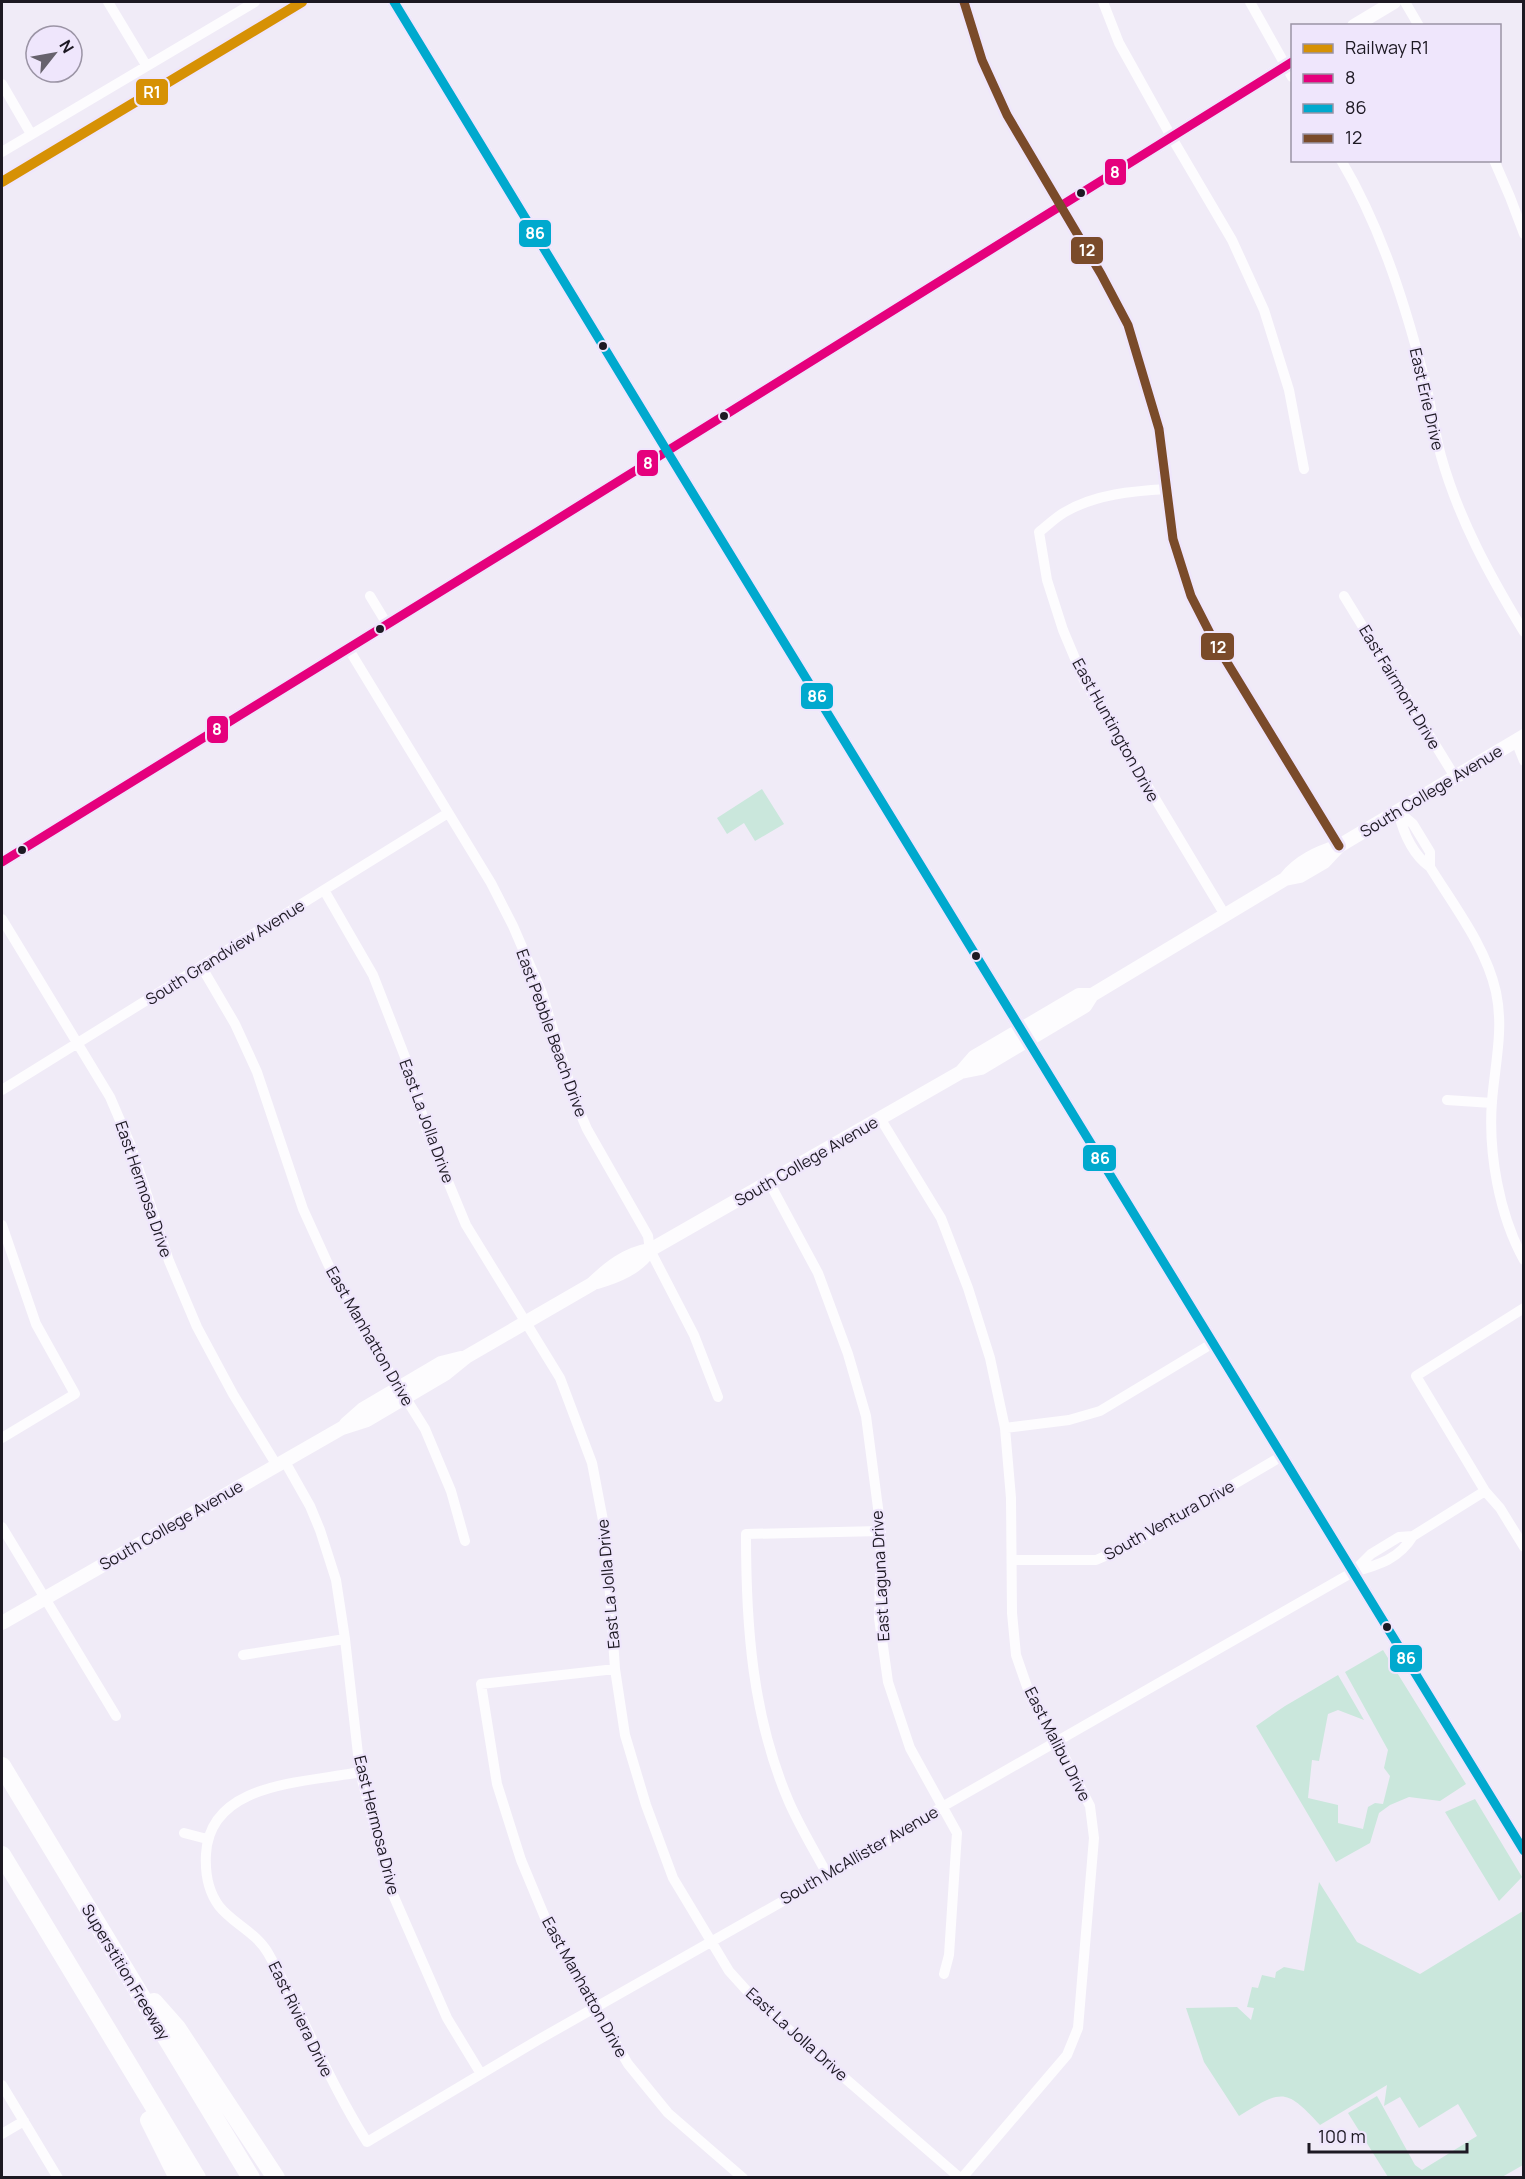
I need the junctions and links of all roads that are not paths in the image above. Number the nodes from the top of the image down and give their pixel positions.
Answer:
1 (108, 2) edge
2 (255, 2) edge
3 (394, 2) edge
4 (964, 2) edge
5 (1102, 2) edge
6 (1250, 2) edge
7 (1394, 2) edge
8 (1405, 2) edge
9 (1357, 24) edge
10 (1418, 24) edge
11 (146, 65) junction
12 (1290, 68) edge
13 (2, 84) edge
14 (31, 134) junction
15 (1172, 138) junction
16 (2, 153) edge
17 (1342, 162) edge
18 (1495, 162) edge
19 (1060, 207) junction
20 (1524, 234) edge
21 (667, 451) junction
22 (1305, 469) dead end
23 (1167, 489) junction
24 (370, 596) dead end
25 (1344, 596) dead end
26 (387, 624) junction
27 (1524, 632) edge
28 (348, 648) junction
29 (1521, 741) edge
30 (1524, 761) edge
31 (1455, 777) junction
32 (1398, 811) junction
33 (448, 813) junction
34 (1339, 846) junction
35 (2, 862) edge
36 (324, 890) junction
37 (1225, 915) junction
38 (2, 919) edge
39 (201, 966) junction
40 (1024, 1035) junction
41 (77, 1042) junction
42 (2, 1090) edge
43 (1447, 1100) dead end
44 (1492, 1103) junction
45 (880, 1118) junction
46 (769, 1182) junction
47 (2, 1225) edge
48 (650, 1250) junction
49 (1524, 1260) edge
50 (1524, 1308) edge
51 (526, 1322) junction
52 (1213, 1343) junction
53 (402, 1393) junction
54 (718, 1397) dead end
55 (1005, 1428) junction
56 (2, 1438) edge
57 (1282, 1456) junction
58 (280, 1462) junction
59 (1485, 1491) junction
60 (2, 1527) edge
61 (881, 1531) junction
62 (465, 1541) dead end
63 (1524, 1547) edge
64 (1012, 1560) junction
65 (1353, 1572) junction
66 (44, 1598) junction
67 (2, 1623) edge
68 (345, 1639) junction
69 (243, 1654) dead end
70 (615, 1669) junction
71 (116, 1716) dead end
72 (1057, 1742) junction
73 (2, 1753) edge
74 (2, 1766) edge
75 (360, 1772) junction
76 (942, 1807) junction
77 (27, 1809) junction
78 (184, 1833) dead end
79 (207, 1839) junction
80 (1524, 1851) edge
81 (2, 1856) edge
82 (827, 1874) junction
83 (710, 1941) junction
84 (120, 1963) junction
85 (944, 1974) dead end
86 (594, 2008) junction
87 (95, 2010) junction
88 (481, 2074) junction
89 (2, 2085) edge
90 (24, 2121) junction
91 (2, 2134) edge
92 (367, 2142) joint
93 (58, 2178) edge
94 (178, 2178) edge
95 (197, 2178) edge
96 (251, 2178) edge
97 (276, 2178) edge
98 (742, 2178) edge
99 (961, 2178) edge

1 - 11 street
2 - 11 street
3 - 21 main road
4 - 19 street
5 - 15 street
6 - 12 street
7 - 9 main road
8 - 10 street
11 - 14 street
12 - 15 main road
13 - 14 street
14 - 16 street
15 - 19 main road
15 - 22 street
17 - 27 street, East Erie Drive
18 - 20 street
19 - 21 main road
19 - 23 street
21 - 26 main road
21 - 40 main road
23 - 34 street
23 - 37 street, East Huntington Drive
24 - 26 street
25 - 31 street, East Fairmont Drive
26 - 28 main road
28 - 33 street, East Pebble Beach Drive
28 - 35 main road
29 - 30 street
29 - 31 main road, South College Avenue
31 - 32 main road, South College Avenue
32 - 34 main road, South College Avenue
32 - 44 street
33 - 36 street, South Grandview Avenue
33 - 48 street, East Pebble Beach Drive
34 - 37 main road, South College Avenue
36 - 39 street, South Grandview Avenue
36 - 51 street, East La Jolla Drive
37 - 40 main road, South College Avenue
38 - 41 street, East Hermosa Drive
39 - 41 street, South Grandview Avenue
39 - 53 street, East Manhatton Drive
40 - 45 main road, South College Avenue
40 - 52 main road
41 - 42 street, South Grandview Avenue
41 - 58 street, East Hermosa Drive
43 - 44 street
44 - 49 street
45 - 46 main road, South College Avenue
45 - 55 street, East Malibu Drive
46 - 48 main road, South College Avenue
46 - 61 street, East Laguna Drive
47 - 56 street
48 - 51 main road, South College Avenue
48 - 54 street, East Pebble Beach Drive
50 - 59 street
51 - 53 main road, South College Avenue
51 - 70 street, East La Jolla Drive
52 - 55 street
52 - 57 main road
53 - 58 main road, South College Avenue
53 - 62 street, East Manhatton Drive
55 - 64 street, East Malibu Drive
57 - 64 street, South Ventura Drive
57 - 65 main road
58 - 66 main road, South College Avenue
58 - 68 street, East Hermosa Drive
59 - 63 street
59 - 65 street, South McAllister Avenue
60 - 66 street
61 - 76 street, East Laguna Drive
61 - 82 street
64 - 72 street, East Malibu Drive
65 - 72 street, South McAllister Avenue
65 - 80 main road
66 - 67 main road, South College Avenue
66 - 71 street
68 - 69 street
68 - 75 street, East Hermosa Drive
70 - 83 street, East La Jolla Drive
70 - 86 street, East Manhatton Drive
72 - 76 street, South McAllister Avenue
72 - 99 street, East Malibu Drive
73 - 77 highway
74 - 77 highway, Superstition Freeway
75 - 79 street
75 - 88 street, East Hermosa Drive
76 - 82 street, South McAllister Avenue
76 - 85 street, East Laguna Drive
77 - 84 highway, Superstition Freeway
78 - 79 street
79 - 92 street, East Riviera Drive
81 - 87 highway
82 - 83 street, South McAllister Avenue
83 - 86 street, South McAllister Avenue
83 - 99 street, East La Jolla Drive
84 - 96 highway, Superstition Freeway
84 - 97 highway
86 - 88 street, South McAllister Avenue
86 - 98 street, East Manhatton Drive
87 - 94 highway
87 - 95 highway
88 - 92 street, South McAllister Avenue
89 - 90 street
90 - 91 street
90 - 93 street

